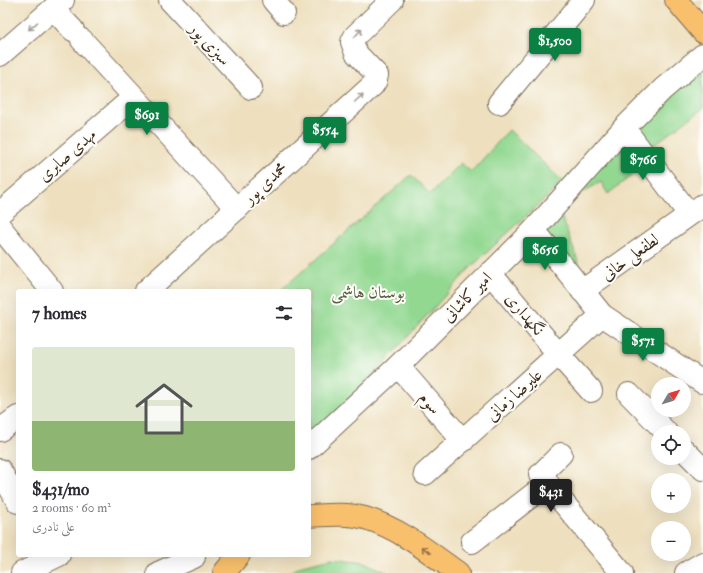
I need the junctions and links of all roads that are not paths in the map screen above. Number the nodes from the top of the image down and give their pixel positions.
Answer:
1 (170, 0) edge
2 (392, 0) edge
3 (584, 0) edge
4 (676, 0) edge
5 (58, 4) edge
6 (703, 32) edge
7 (0, 55) edge
8 (703, 55) edge
9 (251, 88) dead end
10 (134, 97) junction
11 (499, 103) dead end
12 (624, 128) junction
13 (237, 209) junction
14 (696, 209) edge
15 (0, 213) edge
16 (0, 227) edge
17 (534, 230) junction
18 (490, 273) junction
19 (50, 289) edge
20 (148, 289) edge
21 (582, 291) junction
22 (602, 315) junction
23 (559, 355) junction
24 (398, 366) junction
25 (702, 382) edge
26 (591, 391) dead end
27 (630, 394) dead end
28 (16, 418) edge
29 (659, 425) edge
30 (0, 430) edge
31 (463, 441) junction
32 (311, 446) edge
33 (561, 454) dead end
34 (691, 457) edge
35 (703, 469) edge
36 (0, 470) edge
37 (426, 474) dead end
38 (548, 483) junction
39 (16, 498) edge
40 (311, 516) edge
41 (472, 542) dead end
42 (237, 557) edge
43 (191, 560) edge
44 (54, 561) edge
45 (703, 563) edge
46 (22, 573) edge
47 (158, 573) edge
48 (224, 573) edge
49 (458, 573) edge
50 (622, 573) edge
51 (686, 573) edge

1 - 9 street, سبزی پور
13 -> 2 street, محمدی پور
3 - 11 street
4 - 6 main road
5 -> 7 street
5 - 10 street
8 - 12 street, امیر کاشانی
10 - 13 street
10 - 15 street, مهدی صابری
12 - 14 street
12 - 17 street, امیر کاشانی
13 - 20 street, محمدی پور
14 - 21 street, لطفعلی خانی
16 - 19 street
17 - 18 street, امیر کاشانی
17 - 21 street
18 - 23 street, نگهداری
18 - 24 street, امیر کاشانی
21 - 22 street, لطفعلی خانی
22 - 23 street, علیرضا زمانی
22 - 25 street, لطفعلی خانی
23 - 26 street, نگهداری
23 - 31 street, علیرضا زمانی
24 - 31 street, سوم
24 - 32 street, امیر کاشانی
27 - 29 street
28 - 30 street
31 - 37 street, علیرضا زمانی
33 - 38 street
34 - 35 street
36 - 39 street
38 - 41 street
38 - 50 street
49 -> 40 main road
42 - 48 main road
43 - 47 street
44 - 46 street
45 - 51 street

